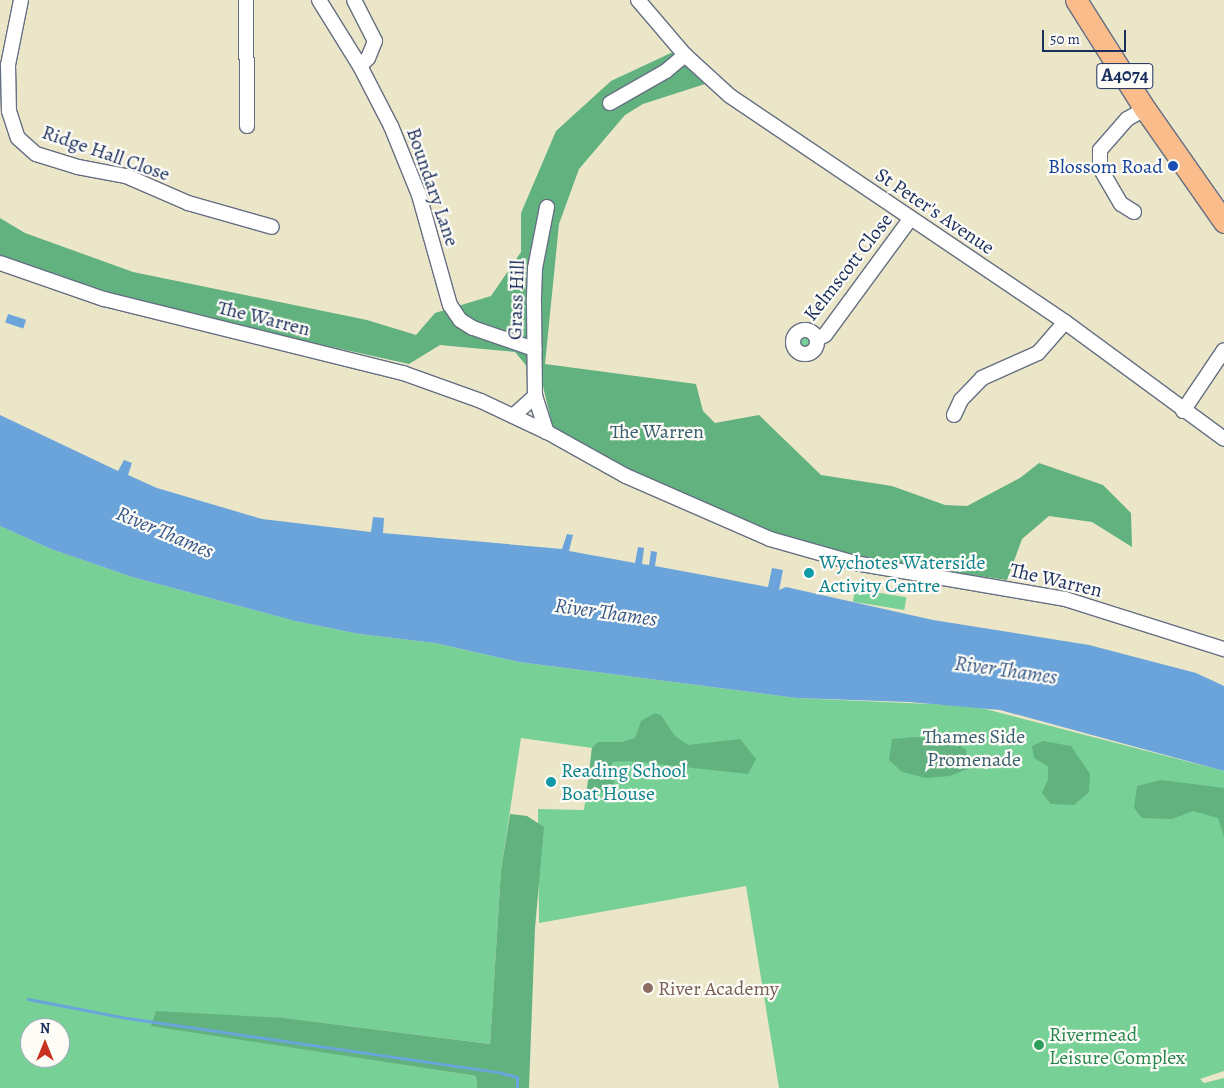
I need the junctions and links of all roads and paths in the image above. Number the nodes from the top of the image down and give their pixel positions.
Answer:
1 (21, 0) edge
2 (246, 0) edge
3 (319, 0) edge
4 (354, 0) edge
5 (638, 0) edge
6 (1082, 2) edge
7 (685, 55) junction
8 (360, 66) junction
9 (610, 103) dead end
10 (1144, 109) junction
11 (247, 126) dead end
12 (547, 207) dead end
13 (1221, 211) edge
14 (1134, 212) dead end
15 (911, 218) junction
16 (265, 228) dead end
17 (0, 263) edge
18 (1065, 322) junction
19 (817, 339) dead end
20 (534, 349) junction
21 (1224, 350) edge
22 (535, 396) junction
23 (1182, 411) junction
24 (954, 415) dead end
25 (513, 416) junction
26 (547, 432) junction
27 (1224, 439) edge
28 (1224, 649) edge

1 - 16 street, Ridge Hall Close
2 - 11 street
3 - 8 street, Boundary Lane
4 - 8 street
5 - 7 street, St Peter's Avenue
6 - 10 main road, A4074
7 - 9 street
7 - 15 street, St Peter's Avenue
8 - 20 street, Boundary Lane
10 - 13 main road, A4074
10 - 14 street
12 - 20 street, Grass Hill
15 - 18 street, St Peter's Avenue
15 - 19 street, Kelmscott Close
17 - 25 street, The Warren
18 - 23 street, St Peter's Avenue
18 - 24 street
20 - 22 street, Grass Hill
21 - 23 street
22 - 25 street
22 - 26 street, Grass Hill
23 - 27 street, St Peter's Avenue
25 - 26 street, The Warren
26 - 28 street, The Warren

